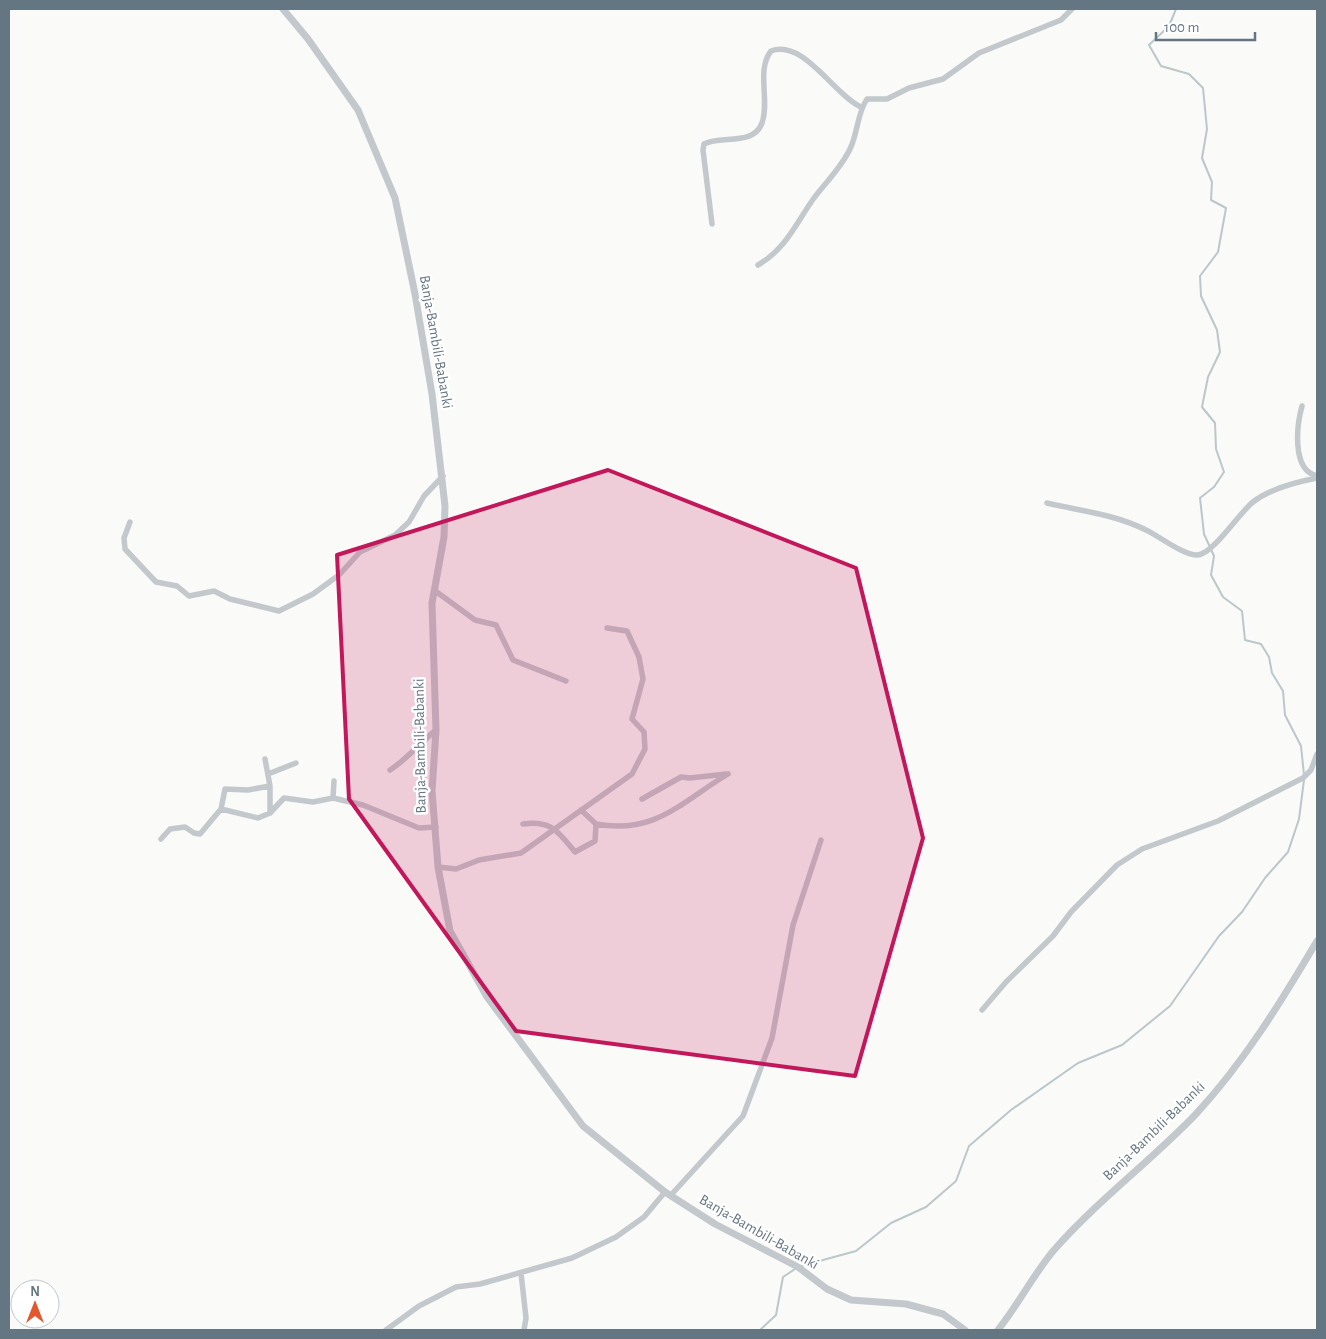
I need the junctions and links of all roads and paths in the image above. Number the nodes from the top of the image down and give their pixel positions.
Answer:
1 (283, 9) edge
2 (1072, 9) edge
3 (861, 107) junction
4 (712, 224) dead end
5 (758, 265) dead end
6 (1302, 406) dead end
7 (443, 476) junction
8 (1317, 477) edge
9 (1047, 502) dead end
10 (130, 522) dead end
11 (434, 590) junction
12 (607, 628) dead end
13 (566, 681) dead end
14 (436, 730) junction
15 (1317, 754) edge
16 (265, 759) dead end
17 (296, 763) dead end
18 (390, 770) dead end
19 (268, 774) junction
20 (334, 781) dead end
21 (270, 786) junction
22 (332, 798) junction
23 (642, 798) dead end
24 (221, 809) junction
25 (581, 810) junction
26 (270, 813) junction
27 (523, 824) dead end
28 (596, 824) junction
29 (436, 827) junction
30 (556, 829) junction
31 (162, 839) dead end
32 (821, 840) dead end
33 (438, 866) junction
34 (1317, 941) edge
35 (982, 1010) dead end
36 (668, 1194) junction
37 (521, 1273) junction
38 (386, 1330) edge
39 (524, 1330) edge
40 (965, 1330) edge
41 (998, 1330) edge

1 - 7 street, Banja-Bambili-Babanki
2 - 3 street
3 - 4 street
3 - 5 street
6 - 8 street
7 - 10 street
7 - 11 street, Banja-Bambili-Babanki
8 - 9 street
11 - 13 street
11 - 14 street, Banja-Bambili-Babanki
12 - 25 street
14 - 18 street
14 - 29 street, Banja-Bambili-Babanki
15 - 35 street
16 - 19 street
17 - 19 street
19 - 21 street
20 - 22 street
21 - 24 street
21 - 26 street
22 - 26 street
22 - 29 street
23 - 28 street
24 - 26 street
24 - 31 street
25 - 28 street
25 - 30 street
27 - 30 street
28 - 30 street
29 - 33 street, Banja-Bambili-Babanki
30 - 33 street
32 - 36 street
33 - 36 street, Banja-Bambili-Babanki
34 - 41 street, Banja-Bambili-Babanki
36 - 37 street
36 - 40 street, Banja-Bambili-Babanki
37 - 38 street
37 - 39 street

